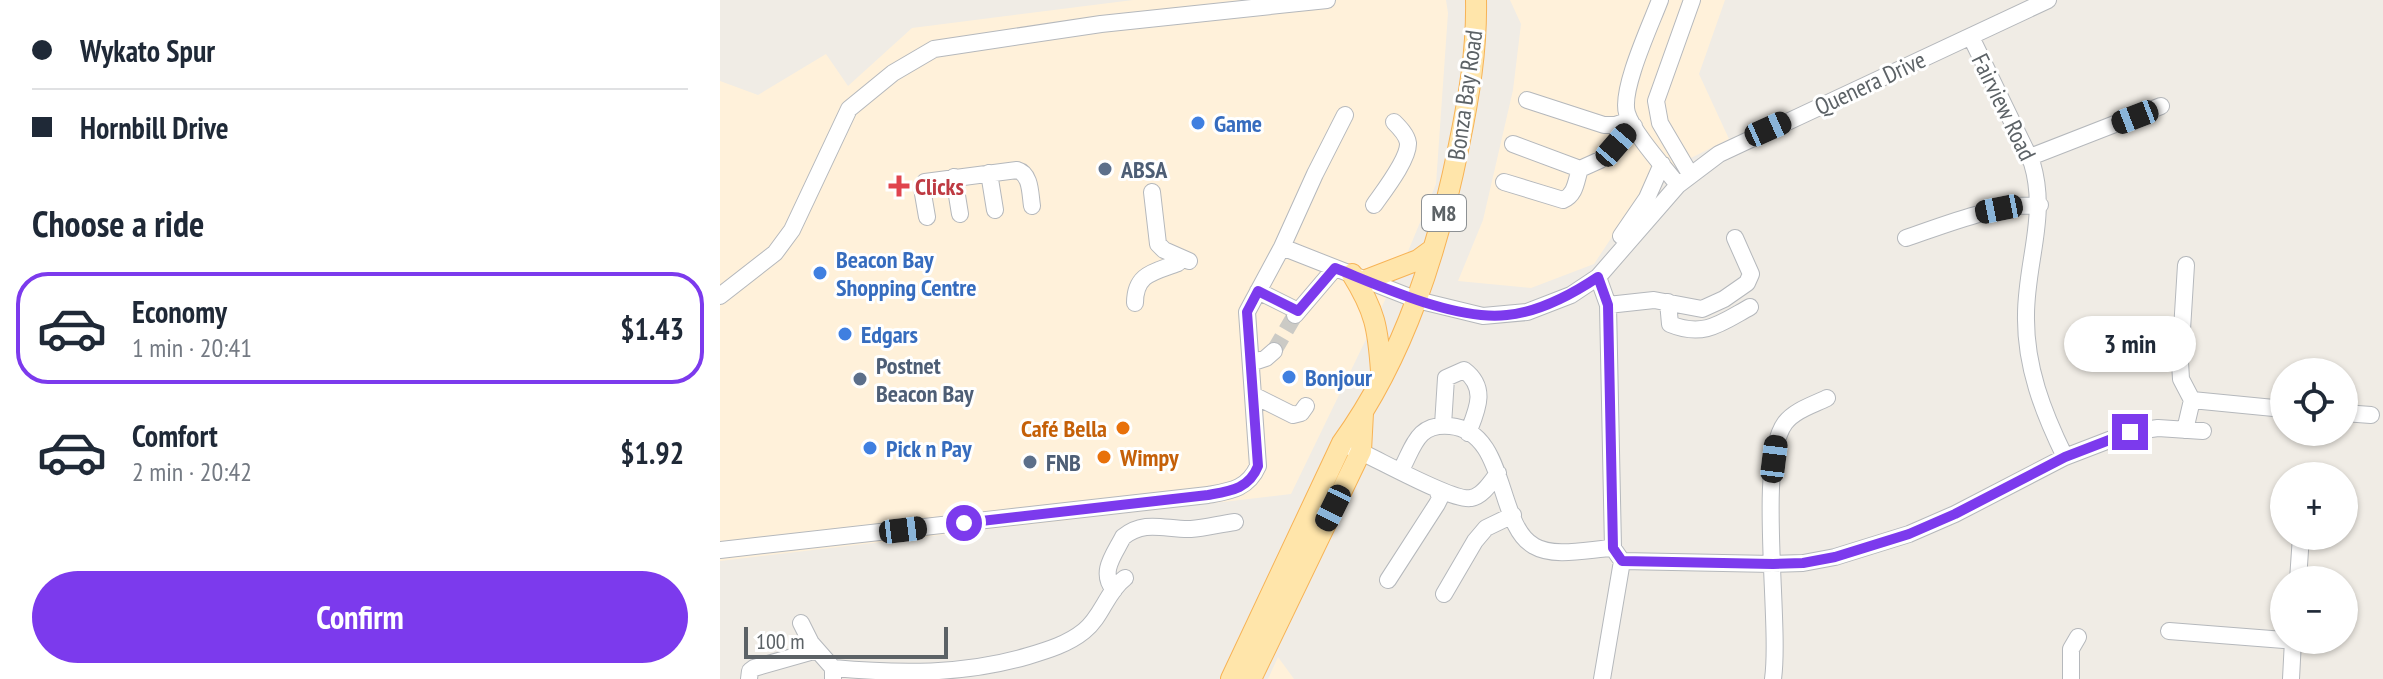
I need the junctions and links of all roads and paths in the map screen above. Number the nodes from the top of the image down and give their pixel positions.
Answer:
1 (1327, 0) edge
2 (1476, 0) edge
3 (1660, 0) edge
4 (1692, 0) edge
5 (2048, 0) edge
6 (1971, 37) junction
7 (1527, 100) dead end
8 (2161, 106) dead end
9 (1345, 115) dead end
10 (1394, 122) dead end
11 (1632, 123) junction
12 (1513, 144) dead end
13 (2030, 157) junction
14 (1662, 164) junction
15 (1580, 169) junction
16 (989, 173) junction
17 (954, 177) junction
18 (1684, 180) junction
19 (1504, 182) dead end
20 (1152, 192) dead end
21 (1374, 205) dead end
22 (2040, 205) junction
23 (1032, 206) dead end
24 (995, 210) dead end
25 (960, 214) dead end
26 (927, 217) dead end
27 (1735, 238) dead end
28 (1906, 238) dead end
29 (1282, 247) junction
30 (1433, 249) junction
31 (1610, 264) junction
32 (2186, 265) dead end
33 (1351, 274) junction
34 (1598, 277) junction
35 (1258, 291) junction
36 (720, 296) edge
37 (1417, 300) junction
38 (1668, 302) junction
39 (1135, 303) dead end
40 (1608, 305) junction
41 (1750, 307) dead end
42 (1274, 351) tunnel mouth
43 (1251, 363) junction
44 (1382, 375) junction
45 (1253, 395) junction
46 (1827, 398) dead end
47 (2192, 400) junction
48 (1306, 406) dead end
49 (2270, 408) edge
50 (2358, 414) edge
51 (2371, 415) dead end
52 (1443, 425) junction
53 (1468, 433) junction
54 (1351, 447) junction
55 (2065, 457) junction
56 (1401, 470) junction
57 (1498, 473) junction
58 (1437, 489) junction
59 (1513, 515) junction
60 (1235, 522) dead end
61 (720, 550) edge
62 (1618, 554) junction
63 (1773, 564) junction
64 (1388, 580) dead end
65 (1444, 594) dead end
66 (801, 623) dead end
67 (2169, 631) dead end
68 (2078, 637) dead end
69 (2270, 639) edge
70 (817, 650) junction
71 (2292, 654) edge
72 (1004, 671) edge
73 (833, 674) edge
74 (958, 675) edge
75 (749, 679) edge
76 (1231, 679) edge
77 (1251, 679) edge
78 (1602, 679) edge
79 (1773, 679) edge
80 (2071, 679) edge
81 (2291, 679) edge

1 - 36 street
2 - 30 main road, Bonza Bay Road / M8
3 - 11 street
4 - 18 street
5 - 6 street, Quenera Drive
6 - 13 street, Fairview Road
6 - 18 street, Quenera Drive
7 - 11 street
8 - 13 street
9 - 29 street
10 - 21 street
11 - 14 street
11 - 15 street
12 - 15 street
13 - 22 street, Fairview Road
14 - 18 street
14 - 31 street
15 - 19 street
16 - 17 street
16 - 23 street
16 - 24 street
17 - 25 street
17 - 26 street
18 - 31 street, Quenera Drive
20 - 39 street
22 - 28 street
22 - 55 street, Fairview Road
27 - 38 street
29 - 33 street, Quenera Drive
29 - 35 street
30 - 33 main road
30 - 37 main road, Bonza Bay Road / M8
31 - 34 street, Quenera Drive
32 - 47 street
33 - 35 street
33 - 37 street, Quenera Drive
33 - 44 main road
34 - 37 street, Quenera Drive
34 - 40 street
35 - 43 street
37 - 44 main road, Bonza Bay Road / M8
38 - 40 street
38 - 41 street
40 - 62 street
42 - 43 street
43 - 45 street
44 - 54 main road, Bonza Bay Road / M8
45 - 48 street
45 - 61 street
46 - 63 street
47 - 49 street
47 - 55 street
50 - 51 street
52 - 53 street
52 - 53 street
52 - 56 street
53 - 57 street
54 - 56 street
54 - 76 main road, Bonza Bay Road / M8
54 - 77 main road, Bonza Bay Road / M8
55 - 63 street
56 - 58 street
57 - 58 street
57 - 59 street
58 - 64 street
59 - 62 street
59 - 65 street
60 - 72 street
62 - 63 street
62 - 78 street
63 - 79 street
66 - 70 street
67 - 69 street
68 - 80 street
70 - 73 street
70 - 75 street
71 - 81 street
72 - 74 street
73 - 74 street

